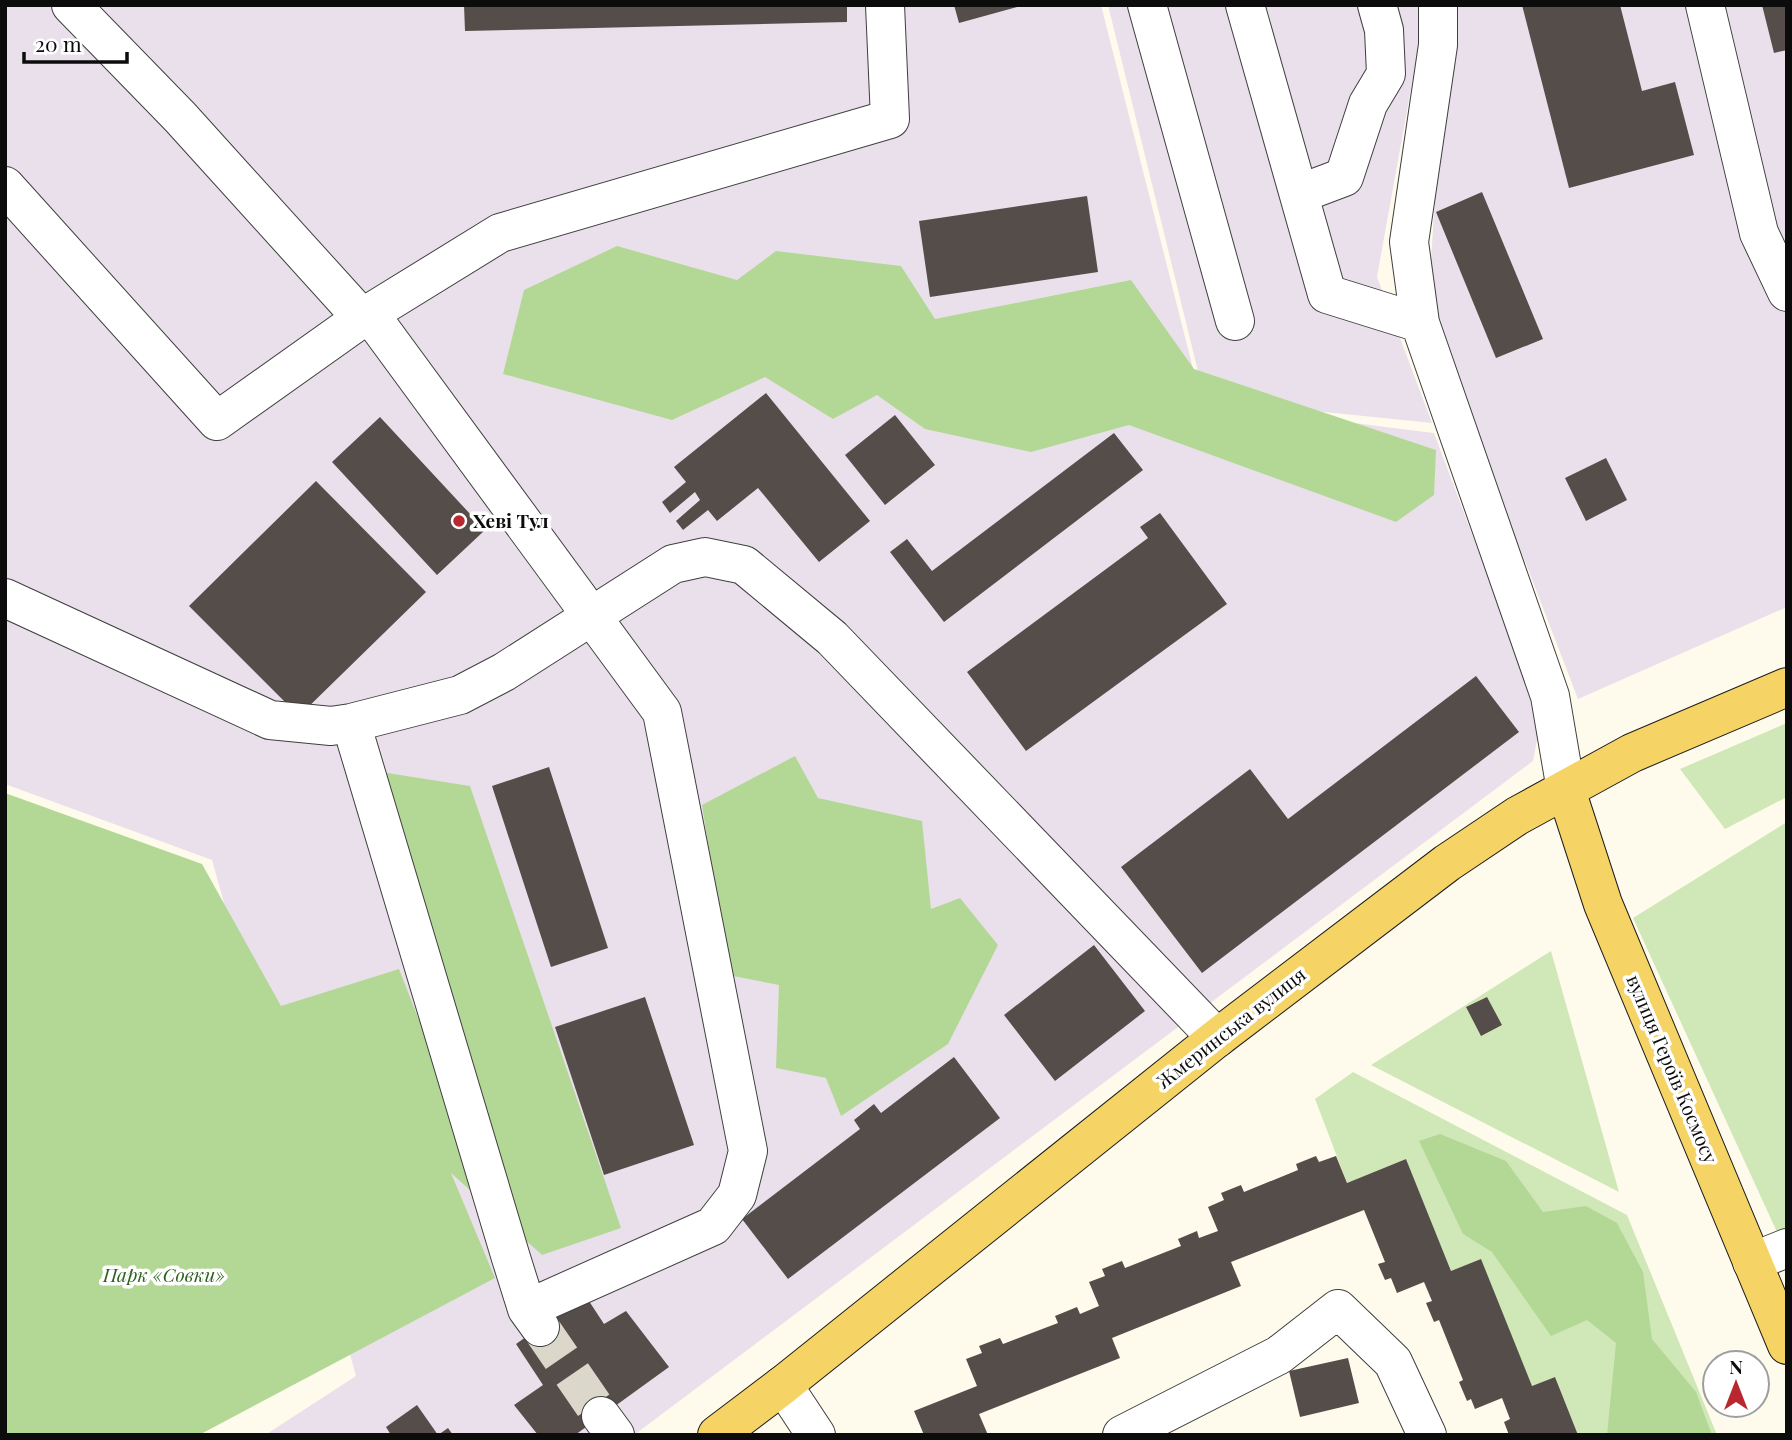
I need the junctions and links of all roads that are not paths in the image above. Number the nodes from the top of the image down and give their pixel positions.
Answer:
1 (71, 5) edge
2 (885, 5) edge
3 (1147, 5) edge
4 (1245, 5) edge
5 (1377, 5) edge
6 (1438, 5) edge
7 (1705, 5) edge
8 (5, 186) edge
9 (1299, 194) junction
10 (1787, 292) edge
11 (365, 316) junction
12 (1235, 321) dead end
13 (1420, 323) junction
14 (5, 598) edge
15 (590, 616) junction
16 (1787, 687) edge
17 (351, 723) junction
18 (1566, 790) junction
19 (1217, 1038) junction
20 (1787, 1248) edge
21 (1752, 1262) junction
22 (1787, 1345) edge
23 (783, 1385) junction
24 (717, 1435) edge
25 (816, 1435) edge
26 (1122, 1435) edge
27 (1427, 1435) edge

1 - 11 lane
2 - 11 lane
3 - 12 lane
4 - 9 lane
5 - 9 lane
6 - 13 lane
7 - 10 lane
8 - 11 lane
9 - 13 lane
11 - 15 lane
13 - 18 lane
14 - 17 lane
15 - 17 lane
15 - 17 lane
15 - 19 lane
16 - 18 main road, Жмеринська вулиця
18 - 19 main road, Жмеринська вулиця
18 - 21 main road, вулиця Героїв Космосу
19 - 23 main road, Жмеринська вулиця
20 - 21 lane
21 - 22 main road, вулиця Героїв Космосу
23 - 24 main road, Жмеринська вулиця
23 - 25 lane
26 - 27 lane

